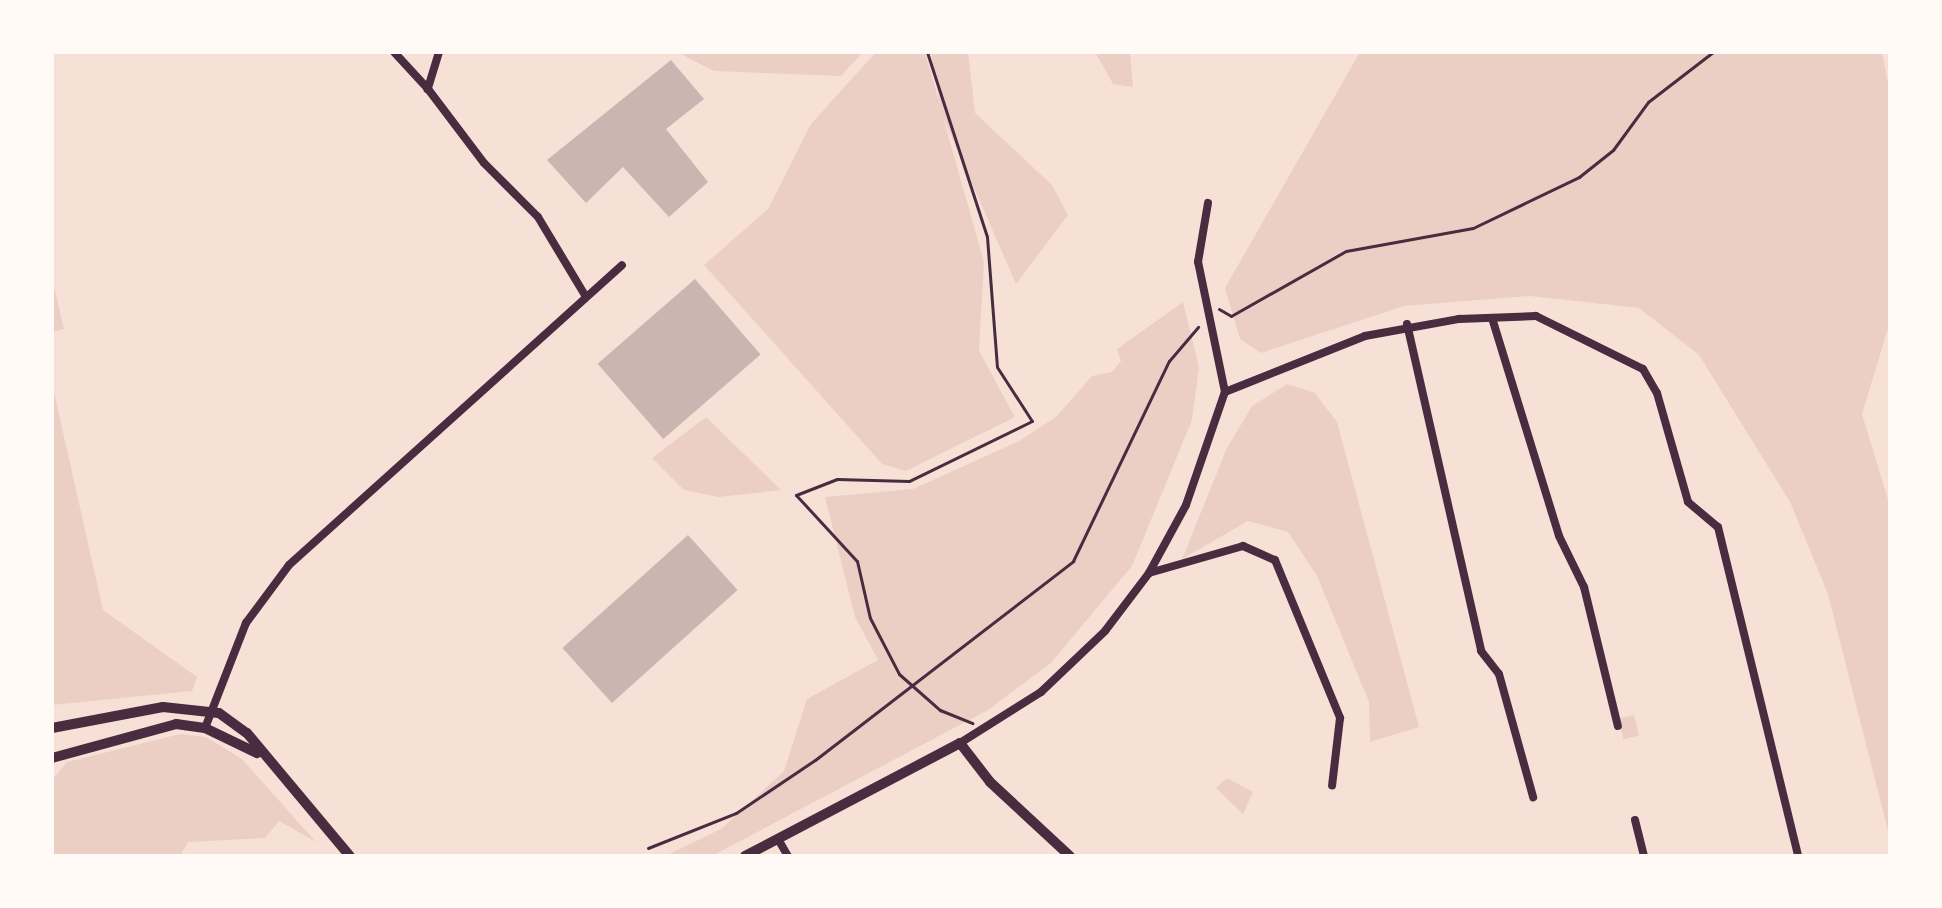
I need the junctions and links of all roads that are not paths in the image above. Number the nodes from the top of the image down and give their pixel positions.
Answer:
1 (394, 52) edge
2 (439, 52) edge
3 (428, 89) junction
4 (1208, 203) dead end
5 (622, 265) dead end
6 (586, 297) junction
7 (1492, 318) junction
8 (1407, 324) junction
9 (1225, 392) junction
10 (1149, 573) junction
11 (211, 710) junction
12 (1618, 726) dead end
13 (52, 728) edge
14 (205, 728) junction
15 (960, 743) junction
16 (258, 754) junction
17 (52, 758) edge
18 (1332, 786) dead end
19 (1533, 797) dead end
20 (1635, 820) dead end
21 (778, 839) junction
22 (350, 856) edge
23 (745, 856) edge
24 (788, 856) edge
25 (1070, 856) edge
26 (1644, 856) edge
27 (1798, 856) edge

1 - 3 street
2 - 3 street
3 - 6 street
4 - 9 street
5 - 6 street
6 - 11 street
7 - 8 street
7 - 12 street
7 - 27 street
8 - 9 street
8 - 19 street
9 - 10 street
10 - 15 street
10 - 18 street
11 - 13 street
11 - 14 street
11 - 16 street
14 - 16 street
14 - 17 street
15 - 21 street
15 - 25 street
16 - 22 street
20 - 26 street
21 - 23 street
21 - 24 street

